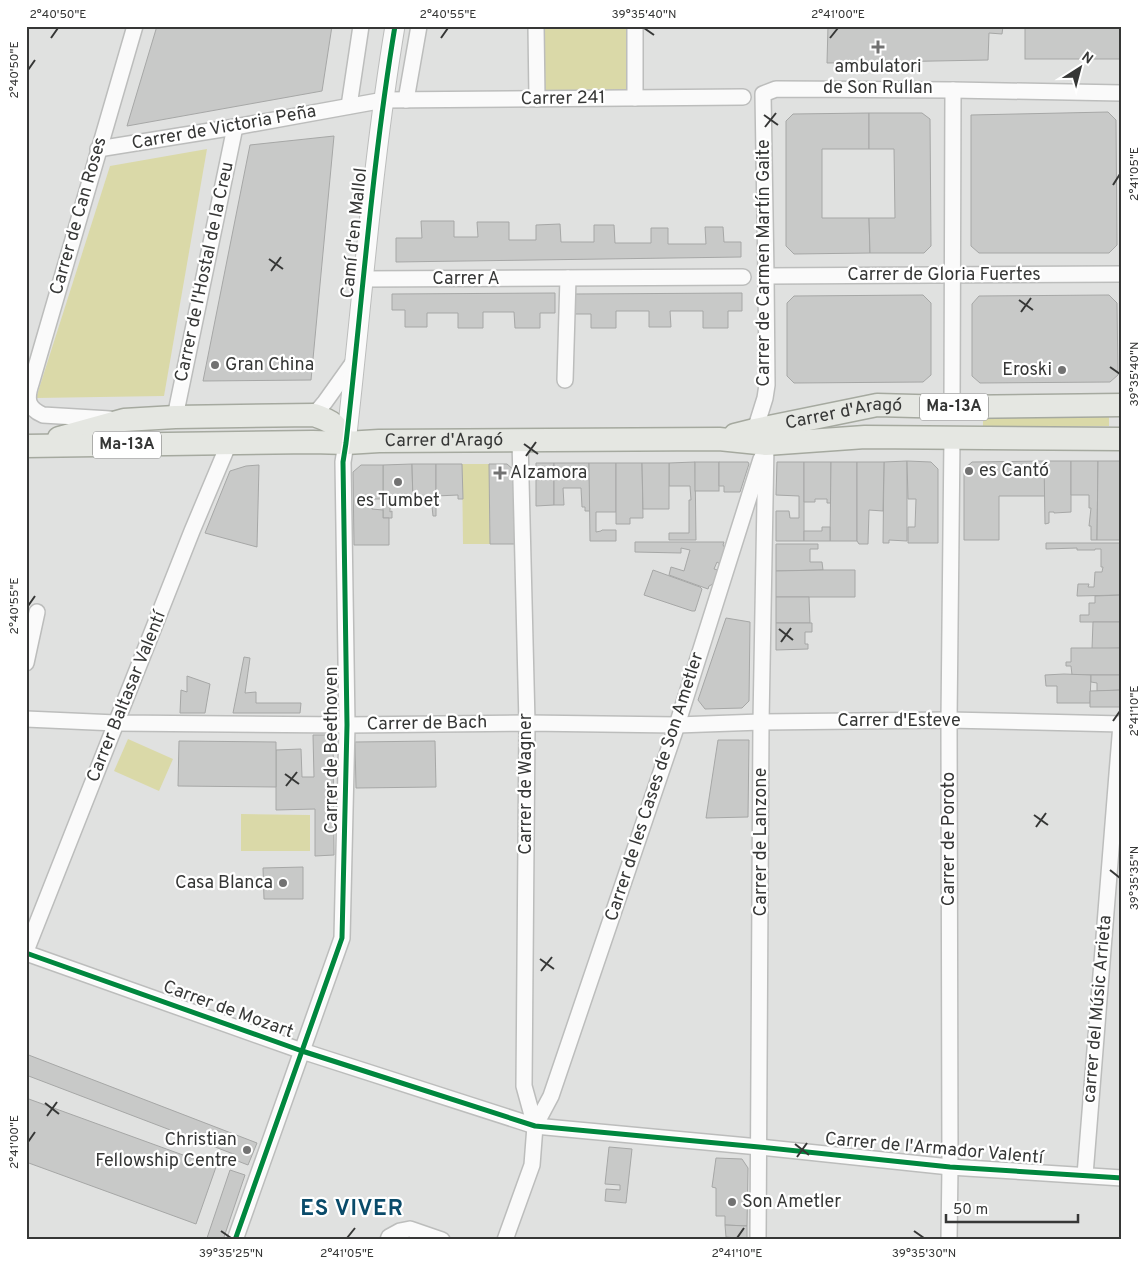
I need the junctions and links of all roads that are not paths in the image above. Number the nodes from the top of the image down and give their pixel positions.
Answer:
1 (135, 26) edge
2 (361, 26) edge
3 (395, 26) edge
4 (419, 26) edge
5 (536, 26) edge
6 (635, 26) edge
7 (954, 90) junction
8 (1122, 93) edge
9 (743, 96) dead end
10 (636, 98) junction
11 (536, 99) junction
12 (384, 100) junction
13 (406, 100) junction
14 (349, 106) junction
15 (235, 127) junction
16 (98, 149) junction
17 (1122, 274) edge
18 (953, 275) junction
19 (766, 276) junction
20 (743, 277) dead end
21 (568, 278) junction
22 (363, 279) junction
23 (356, 358) junction
24 (565, 380) dead end
25 (1122, 405) edge
26 (952, 406) junction
27 (314, 415) junction
28 (175, 417) junction
29 (124, 420) junction
30 (760, 437) junction
31 (952, 438) junction
32 (1122, 439) edge
33 (520, 440) junction
34 (229, 443) junction
35 (346, 443) junction
36 (26, 446) edge
37 (36, 612) dead end
38 (26, 663) edge
39 (26, 719) edge
40 (949, 720) junction
41 (761, 722) junction
42 (116, 723) junction
43 (527, 723) junction
44 (1121, 724) edge
45 (348, 725) junction
46 (677, 725) junction
47 (26, 952) edge
48 (302, 1051) junction
49 (535, 1126) junction
50 (759, 1147) junction
51 (950, 1168) junction
52 (1085, 1175) junction
53 (1122, 1178) edge
54 (394, 1236) edge
55 (235, 1240) edge
56 (442, 1240) edge
57 (505, 1240) edge
58 (758, 1240) edge
59 (949, 1240) edge

1 - 16 street, Carrer de Can Roses
2 - 14 street
3 - 12 street, Camí d'en Mallol
4 - 13 street
5 - 11 street
6 - 10 street
7 - 8 street
7 - 18 street
7 - 19 street, Carrer de Carmen Martín Gaite
9 - 10 street, Carrer 241
10 - 11 street, Carrer 241
11 - 13 street, Carrer 241
12 - 13 street, Carrer 241
12 - 14 street, Carrer de Victoria Peña
12 - 22 street, Camí d'en Mallol
14 - 15 street, Carrer de Victoria Peña
15 - 16 street, Carrer de Victoria Peña
15 - 28 street, Carrer de l'Hostal de la Creu
16 - 29 street, Carrer de Can Roses
17 - 18 street, Carrer de Gloria Fuertes
18 - 19 street, Carrer de Gloria Fuertes
18 - 26 street
19 - 30 street, Carrer de Carmen Martín Gaite
20 - 21 street, Carrer A
21 - 22 street, Carrer A
21 - 24 street
22 - 23 street, Camí d'en Mallol
23 - 27 street
23 - 35 street, Camí d'en Mallol
25 - 26 main road, Carrer d'Aragó / Ma-13A
26 - 30 main road, Carrer d'Aragó / Ma-13A
26 - 31 main road
27 - 28 main road, Carrer d'Aragó
27 - 35 main road, Carrer d'Aragó
28 - 29 main road, Carrer d'Aragó
29 - 36 main road, Carrer d'Aragó
30 - 31 main road, Carrer d'Aragó / Ma-13A
30 - 33 main road, Carrer d'Aragó / Ma-13A
30 - 41 street, Carrer de Lanzone
30 - 46 street, Carrer de les Cases de Son Ametler
31 - 32 main road, Carrer d'Aragó / Ma-13A
31 - 40 street, Carrer de Poroto
33 - 35 main road, Carrer d'Aragó / Ma-13A
33 - 43 street, Carrer de Wagner
34 - 35 main road, Carrer d'Aragó / Ma-13A
34 - 36 main road, Carrer d'Aragó / Ma-13A
34 - 42 street, Carrer Baltasar Valentí
35 - 45 street, Carrer de Beethoven
37 - 38 street
39 - 42 street, Carrer de Bach
40 - 41 street, Carrer d'Esteve
40 - 44 street, Carrer d'Esteve
40 - 51 street, Carrer de Poroto
41 - 46 street, Carrer d'Esteve
41 - 50 street, Carrer de Lanzone
42 - 45 street, Carrer de Bach
42 - 47 street, Carrer Baltasar Valentí
43 - 45 street, Carrer de Bach
43 - 46 street, Carrer de Bach
43 - 49 street, Carrer de Wagner
44 - 52 street, carrer del Músic Arrieta
45 - 48 street, Carrer de Beethoven
46 - 49 street, Carrer de les Cases de Son Ametler
47 - 48 street, Carrer de Mozart
48 - 49 street, Carrer de Mozart
48 - 55 street, Carrer de Beethoven
49 - 50 street, Carrer de l'Armador Valentí
49 - 57 street
50 - 51 street, Carrer de l'Armador Valentí
50 - 58 street, Carrer de Lanzone
51 - 52 street, Carrer de l'Armador Valentí
51 - 59 street, Carrer de Poroto
52 - 53 street, Carrer de l'Armador Valentí
54 - 56 street

